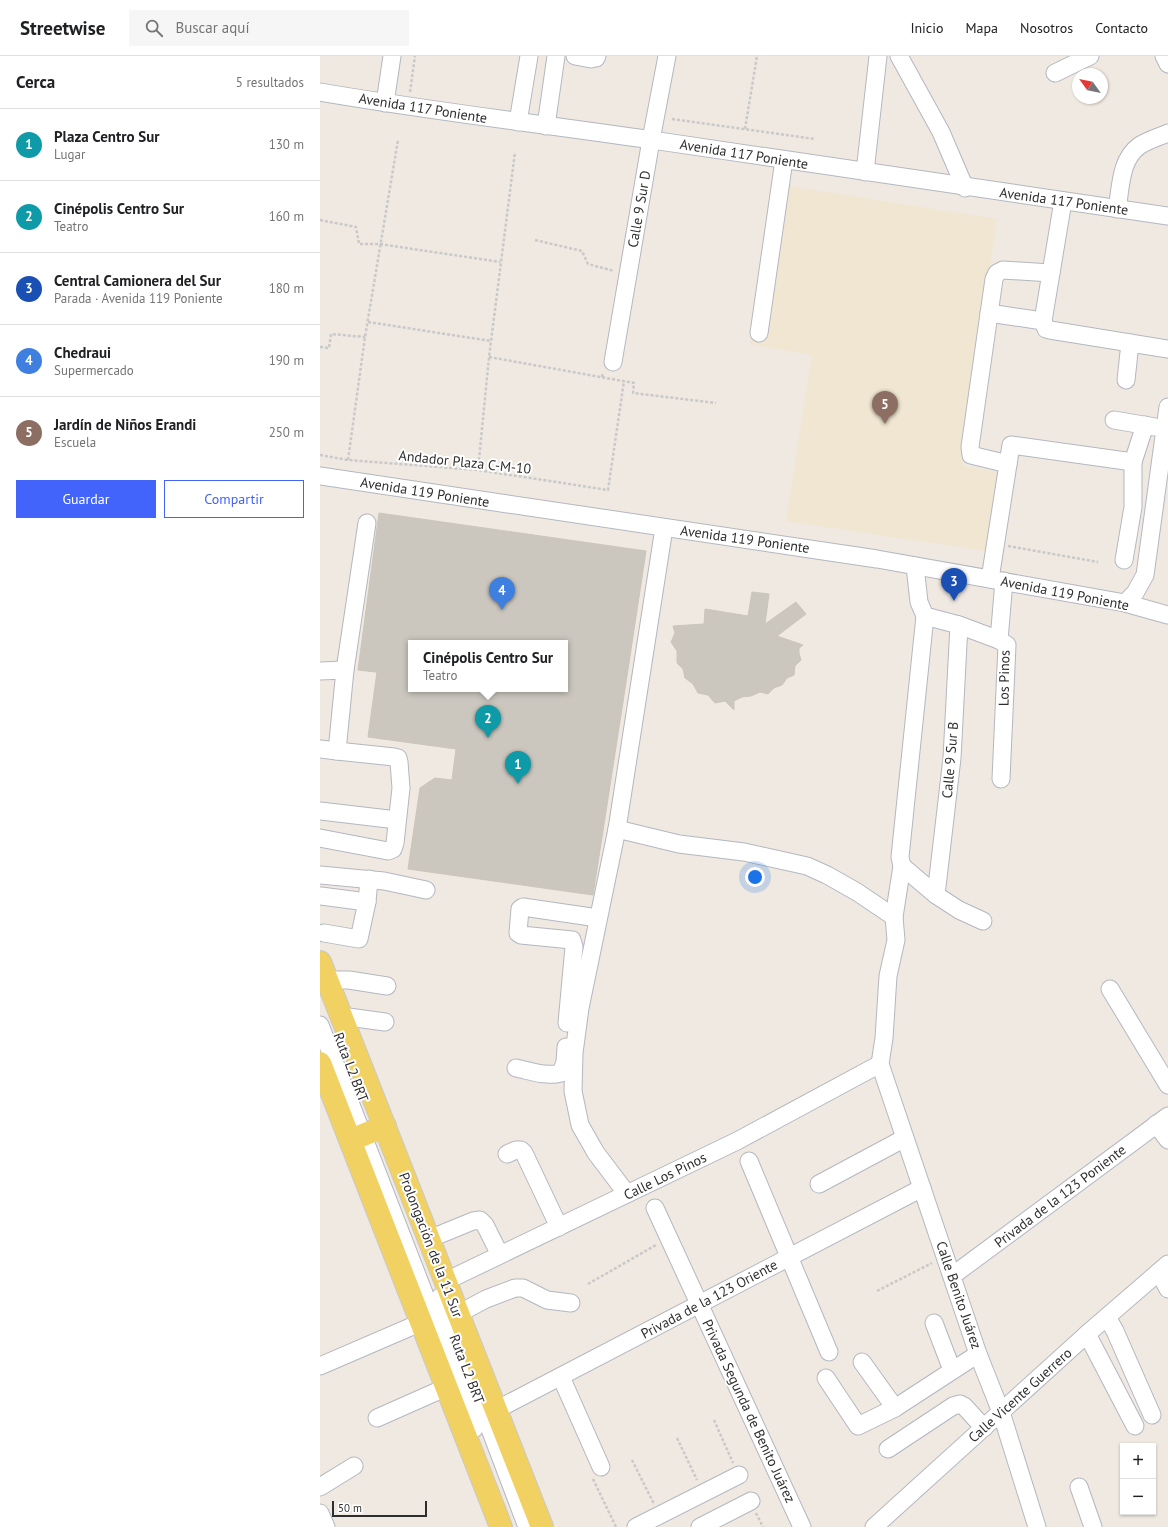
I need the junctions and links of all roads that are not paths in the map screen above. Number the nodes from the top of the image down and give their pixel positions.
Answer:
1 (392, 56) edge
2 (529, 56) edge
3 (556, 56) edge
4 (575, 56) edge
5 (667, 56) edge
6 (878, 56) edge
7 (900, 56) edge
8 (1090, 56) edge
9 (1164, 56) edge
10 (597, 57) edge
11 (1168, 64) edge
12 (1055, 73) dead end
13 (320, 92) edge
14 (385, 103) junction
15 (518, 122) junction
16 (546, 126) junction
17 (1168, 133) edge
18 (651, 140) junction
19 (784, 160) junction
20 (865, 172) junction
21 (965, 188) junction
22 (1064, 201) junction
23 (1117, 209) junction
24 (1168, 216) edge
25 (1051, 273) junction
26 (989, 312) junction
27 (1043, 321) junction
28 (759, 333) dead end
29 (1130, 343) junction
30 (1168, 349) edge
31 (613, 362) dead end
32 (1126, 380) dead end
33 (1168, 407) edge
34 (1114, 420) dead end
35 (1145, 425) junction
36 (1165, 428) junction
37 (1133, 462) junction
38 (1008, 464) junction
39 (1164, 467) edge
40 (320, 476) edge
41 (367, 523) dead end
42 (664, 528) junction
43 (1124, 560) dead end
44 (915, 566) junction
45 (997, 580) junction
46 (1124, 603) junction
47 (1168, 615) edge
48 (925, 616) junction
49 (959, 625) junction
50 (999, 640) junction
51 (345, 670) junction
52 (320, 671) edge
53 (328, 750) edge
54 (1001, 779) dead end
55 (320, 811) edge
56 (397, 820) junction
57 (617, 829) junction
58 (320, 838) edge
59 (902, 866) junction
60 (320, 874) edge
61 (369, 880) junction
62 (426, 890) dead end
63 (936, 895) junction
64 (320, 896) edge
65 (367, 902) junction
66 (894, 917) junction
67 (598, 918) junction
68 (983, 922) dead end
69 (324, 933) dead end
70 (322, 977) edge
71 (387, 986) dead end
72 (1110, 989) dead end
73 (341, 1016) junction
74 (385, 1022) dead end
75 (320, 1025) edge
76 (320, 1063) edge
77 (880, 1064) junction
78 (516, 1068) dead end
79 (1168, 1085) edge
80 (1162, 1120) edge
81 (369, 1133) junction
82 (905, 1138) junction
83 (1168, 1140) edge
84 (507, 1154) dead end
85 (749, 1161) dead end
86 (819, 1184) dead end
87 (922, 1188) junction
88 (627, 1194) junction
89 (656, 1208) dead end
90 (560, 1227) junction
91 (429, 1239) junction
92 (500, 1255) junction
93 (790, 1257) junction
94 (1164, 1268) edge
95 (952, 1276) junction
96 (446, 1281) junction
97 (1168, 1289) edge
98 (571, 1303) dead end
99 (700, 1304) junction
100 (458, 1314) junction
101 (1107, 1317) junction
102 (422, 1322) junction
103 (934, 1323) dead end
104 (1087, 1334) junction
105 (828, 1352) dead end
106 (978, 1354) junction
107 (862, 1362) dead end
108 (320, 1366) edge
109 (952, 1370) junction
110 (561, 1377) junction
111 (826, 1378) dead end
112 (447, 1387) junction
113 (895, 1408) junction
114 (496, 1410) junction
115 (1001, 1412) junction
116 (1152, 1415) dead end
117 (377, 1418) dead end
118 (1135, 1426) dead end
119 (984, 1428) junction
120 (888, 1449) dead end
121 (354, 1466) dead end
122 (597, 1473) road end
123 (739, 1475) dead end
124 (320, 1487) edge
125 (1079, 1487) dead end
126 (751, 1501) dead end
127 (320, 1513) edge
128 (718, 1523) edge
129 (326, 1527) edge
130 (501, 1527) edge
131 (510, 1527) edge
132 (527, 1527) edge
133 (542, 1527) edge
134 (636, 1527) edge
135 (700, 1527) edge
136 (802, 1527) edge
137 (874, 1527) edge
138 (1037, 1527) edge
139 (1093, 1527) edge

1 - 14 street
2 - 15 street
3 - 16 street
4 - 10 street
5 - 18 street, Calle 9 Sur D
6 - 20 street
7 - 21 street
8 - 12 street
9 - 11 street
13 - 14 street, Avenida 117 Poniente
14 - 15 street, Avenida 117 Poniente
15 - 16 street, Avenida 117 Poniente
16 - 18 street, Avenida 117 Poniente
17 - 23 street
18 - 19 street, Avenida 117 Poniente
18 - 31 street, Calle 9 Sur D
19 - 20 street, Avenida 117 Poniente
19 - 28 street
20 - 21 street, Avenida 117 Poniente
21 - 22 street, Avenida 117 Poniente
22 - 23 street, Avenida 117 Poniente
22 - 25 street
23 - 24 street, Avenida 117 Poniente
25 - 26 street
25 - 27 street
26 - 27 street
26 - 38 street
27 - 29 street
29 - 30 street
29 - 32 street
33 - 36 street
34 - 35 street
35 - 36 street
35 - 37 street
36 - 39 street
37 - 38 street, Los Pinos
37 - 43 street
38 - 45 street, Los Pinos
39 - 46 street
40 - 42 street, Avenida 119 Poniente
41 - 51 street
42 - 44 street, Avenida 119 Poniente
42 - 57 street
44 - 45 street, Avenida 119 Poniente
44 - 48 street
45 - 46 street, Avenida 119 Poniente
45 - 50 street, Los Pinos
46 - 47 street, Avenida 119 Poniente
48 - 49 street
48 - 59 street
49 - 50 street
49 - 63 street, Calle 9 Sur B
50 - 54 street, Los Pinos
51 - 52 street
51 - 53 street
53 - 56 street
55 - 56 street
56 - 58 street
57 - 66 street
57 - 67 street
59 - 63 street
59 - 66 street
60 - 61 street
61 - 62 street
61 - 65 street
63 - 68 street
64 - 65 street
65 - 69 street
66 - 77 street
67 - 78 street
67 - 88 street
70 - 71 street
70 - 73 main road, Prolongación de la 11 Sur
70 - 81 street, Ruta L2 BRT
72 - 79 street
73 - 74 street
73 - 81 main road, Prolongación de la 11 Sur
75 - 81 street, Ruta L2 BRT
76 - 81 main road, Prolongación de la 11 Sur
77 - 82 street, Calle Benito Juárez
77 - 88 street, Calle Los Pinos
80 - 83 street
80 - 95 street, Privada de la 123 Poniente
81 - 91 main road, Prolongación de la 11 Sur
81 - 102 main road, Prolongación de la 11 Sur
81 - 131 street, Ruta L2 BRT
81 - 132 street, Ruta L2 BRT
82 - 86 street
82 - 87 street, Calle Benito Juárez
84 - 90 street
85 - 93 street
87 - 93 street, Privada de la 123 Oriente
87 - 95 street, Calle Benito Juárez
88 - 90 street, Calle Los Pinos
89 - 99 street, Privada Segunda de Benito Juárez
90 - 92 street, Calle Los Pinos
91 - 92 street
91 - 96 main road, Prolongación de la 11 Sur
92 - 96 street, Calle Los Pinos
93 - 99 street, Privada de la 123 Oriente
93 - 105 street
94 - 97 street
94 - 101 street, Calle Vicente Guerrero
95 - 106 street, Calle Benito Juárez
96 - 100 main road, Prolongación de la 11 Sur
98 - 100 street
99 - 110 street, Privada de la 123 Oriente
99 - 136 street, Privada Segunda de Benito Juárez
100 - 114 main road, Prolongación de la 11 Sur
101 - 104 street, Calle Vicente Guerrero
101 - 116 street
102 - 108 street
102 - 112 main road, Prolongación de la 11 Sur
103 - 109 street
104 - 115 street, Calle Vicente Guerrero
104 - 118 street
106 - 109 street
106 - 115 street, Calle Benito Juárez
107 - 113 street
109 - 113 street
110 - 114 street, Privada de la 123 Oriente
110 - 122 street
111 - 113 street
112 - 117 street
112 - 130 main road, Prolongación de la 11 Sur
114 - 133 main road, Prolongación de la 11 Sur
115 - 119 street, Calle Vicente Guerrero
115 - 138 street, Calle Benito Juárez
119 - 120 street
119 - 137 street, Calle Vicente Guerrero
121 - 124 street
123 - 134 street
125 - 139 street
126 - 128 street
127 - 129 street
128 - 135 street

